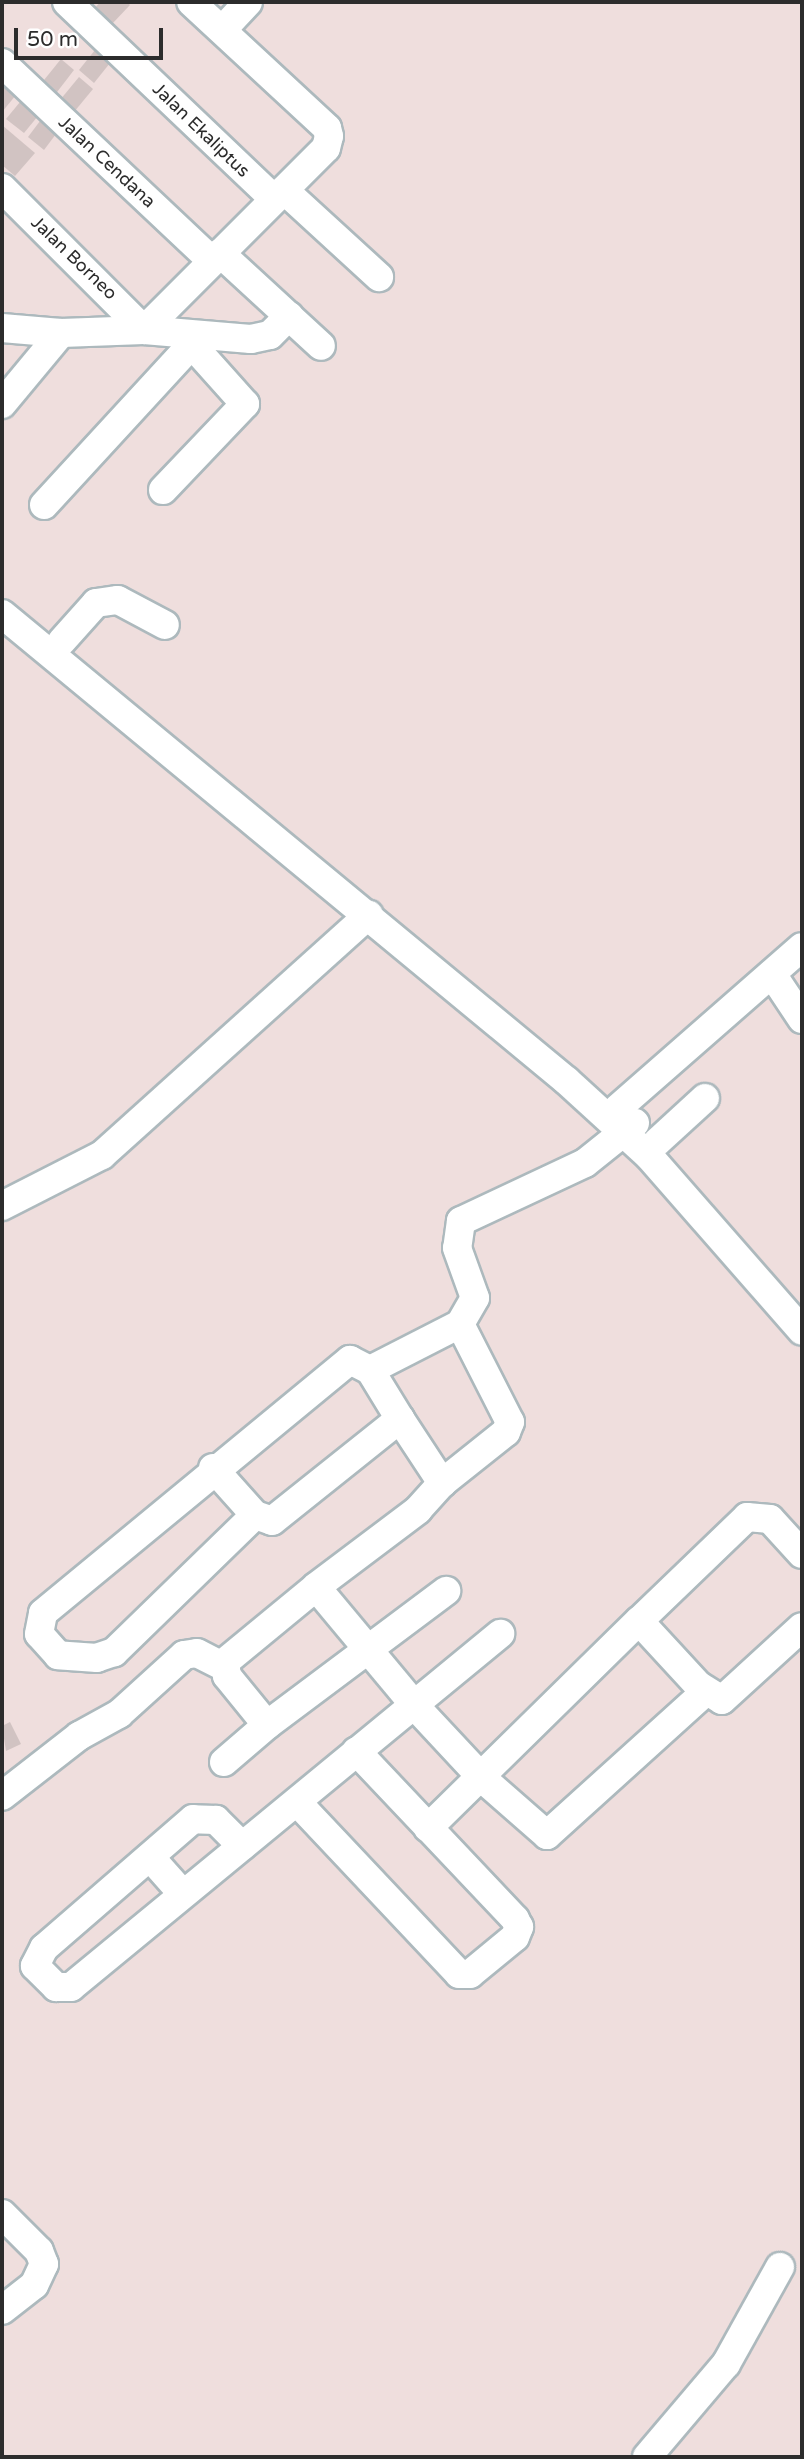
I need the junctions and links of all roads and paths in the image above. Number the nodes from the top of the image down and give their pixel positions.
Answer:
1 (67, 2) edge
2 (191, 2) edge
3 (248, 2) edge
4 (224, 28) junction
5 (2, 63) edge
6 (2, 188) edge
7 (279, 195) junction
8 (216, 257) junction
9 (379, 277) dead end
10 (289, 316) junction
11 (2, 328) edge
12 (144, 330) junction
13 (61, 333) junction
14 (188, 341) junction
15 (321, 346) dead end
16 (2, 404) edge
17 (163, 490) dead end
18 (44, 505) dead end
19 (2, 593) edge
20 (2, 614) edge
21 (165, 625) dead end
22 (62, 641) junction
23 (264, 820) junction
24 (369, 915) junction
25 (802, 947) edge
26 (772, 974) junction
27 (802, 1019) edge
28 (705, 1098) dead end
29 (626, 1122) junction
30 (657, 1142) junction
31 (2, 1206) edge
32 (802, 1305) edge
33 (460, 1324) junction
34 (802, 1331) edge
35 (370, 1370) junction
36 (400, 1419) junction
37 (213, 1468) junction
38 (442, 1483) junction
39 (255, 1515) junction
40 (802, 1554) edge
41 (316, 1587) junction
42 (446, 1591) dead end
43 (639, 1621) junction
44 (802, 1627) edge
45 (500, 1634) dead end
46 (364, 1648) junction
47 (224, 1667) junction
48 (705, 1692) junction
49 (415, 1706) junction
50 (267, 1725) junction
51 (356, 1751) junction
52 (224, 1762) dead end
53 (483, 1779) junction
54 (2, 1796) edge
55 (297, 1801) junction
56 (428, 1828) junction
57 (242, 1846) junction
58 (150, 1857) junction
59 (182, 1893) junction
60 (90, 1908) junction
61 (121, 1942) junction
62 (2, 2214) edge
63 (780, 2267) dead end
64 (2, 2310) edge
65 (647, 2457) edge

1 - 7 street, Jalan Ekaliptus
2 - 4 street
3 - 4 street
4 - 7 street
5 - 8 street, Jalan Cendana
6 - 12 street, Jalan Borneo
7 - 8 street
7 - 9 street, Jalan Ekaliptus
8 - 10 street, Jalan Cendana
8 - 12 street
10 - 14 street
10 - 15 street, Jalan Cendana
11 - 13 street
12 - 13 street
12 - 14 street
13 - 16 street
14 - 17 street
14 - 18 street
19 - 22 street
20 - 23 street
21 - 22 street
22 - 23 street
23 - 24 street
23 - 29 street
24 - 29 street
24 - 31 street
25 - 26 street
26 - 27 street
26 - 29 street
28 - 30 street
29 - 30 street
29 - 33 street
29 - 34 street
30 - 32 street
33 - 35 street
33 - 38 street
35 - 36 street
35 - 37 street
36 - 38 street
36 - 39 street
37 - 39 street
37 - 39 street
38 - 41 street
40 - 43 street
41 - 46 street
41 - 47 street
42 - 46 street
43 - 48 street
43 - 53 street
44 - 48 street
45 - 49 street
46 - 49 street
46 - 50 street
47 - 50 street
47 - 54 street
48 - 53 street
49 - 51 street
49 - 53 street
50 - 52 street
51 - 55 street
51 - 56 street
53 - 56 street
55 - 56 street
55 - 57 street
57 - 58 street
57 - 59 street
58 - 59 street
58 - 60 street
59 - 61 street
60 - 61 street
60 - 61 street
62 - 64 street
63 - 65 street

